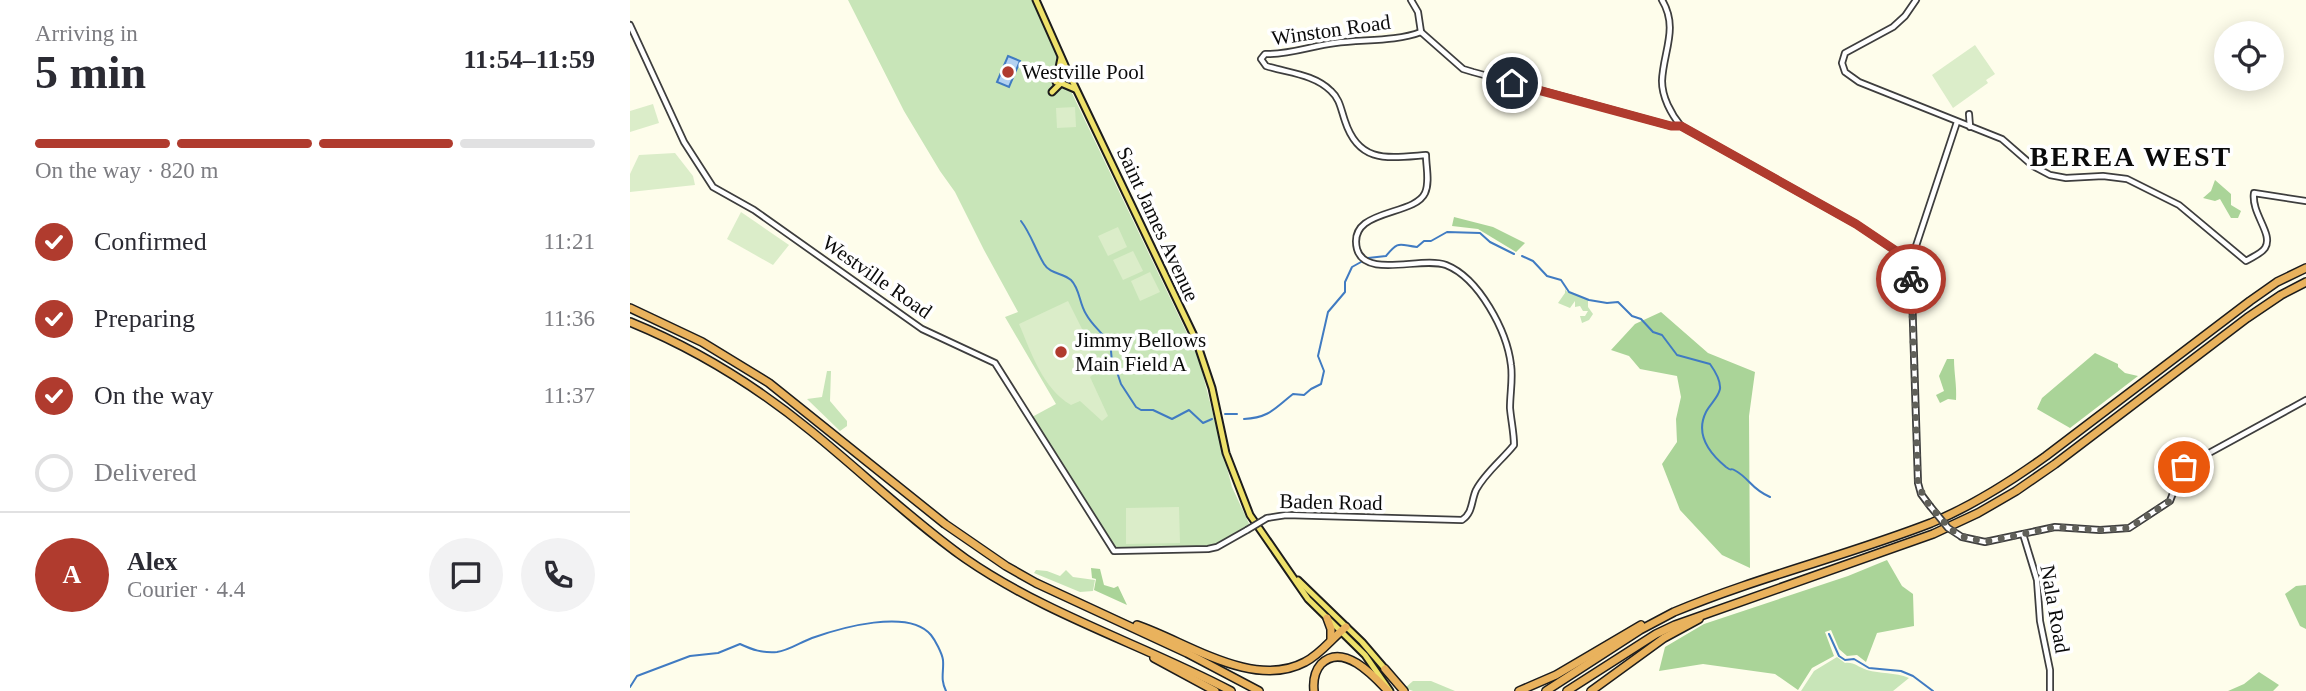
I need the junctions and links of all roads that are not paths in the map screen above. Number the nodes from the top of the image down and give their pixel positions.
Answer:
1 (1411, 0) edge
2 (1662, 0) edge
3 (1916, 0) edge
4 (1037, 3) edge
5 (630, 25) edge
6 (1421, 32) junction
7 (1062, 58) junction
8 (1056, 82) dead end
9 (1077, 91) junction
10 (1052, 92) dead end
11 (1969, 114) dead end
12 (1946, 117) junction
13 (1957, 122) junction
14 (1681, 126) junction
15 (1970, 127) junction
16 (1953, 134) junction
17 (2306, 201) edge
18 (1911, 261) junction
19 (2306, 268) edge
20 (2306, 282) edge
21 (630, 308) edge
22 (630, 322) edge
23 (2306, 400) edge
24 (1514, 445) joint
25 (2023, 534) junction
26 (1114, 551) joint
27 (1290, 573) junction
28 (1721, 607) junction
29 (1106, 615) junction
30 (1327, 618) junction
31 (1661, 618) junction
32 (1343, 629) junction
33 (1116, 636) junction
34 (1331, 640) junction
35 (1584, 666) junction
36 (1385, 668) junction
37 (1215, 691) edge
38 (1231, 691) edge
39 (1259, 691) edge
40 (1314, 691) edge
41 (1389, 691) edge
42 (1398, 691) edge
43 (1404, 691) edge
44 (1519, 691) edge
45 (1537, 691) edge
46 (1546, 691) edge
47 (1567, 691) edge
48 (1591, 691) edge
49 (2050, 691) edge

1 - 6 street
2 - 14 street
3 - 12 street
4 - 7 main road, Saint James Avenue
5 - 26 street, Westville Road
6 - 14 street, Winston Road
6 - 24 street, Winston Road
7 - 8 main road
7 - 9 main road, Saint James Avenue
9 - 10 main road
9 - 27 main road, Saint James Avenue
11 - 15 street
12 - 13 street
12 - 16 street
13 - 15 street
13 - 16 street
14 - 18 street
15 - 17 street
16 - 18 street
18 - 25 street, bridge
19 - 31 highway
20 - 28 highway
21 - 29 highway
22 - 33 highway
23 - 25 street
24 - 26 street, Baden Road, bridge
25 - 49 street, Nala Road
27 - 30 main road, Saint James Avenue
27 - 32 main road, Saint James Avenue
28 - 47 highway
28 - 48 highway
29 - 34 highway
29 - 39 highway
30 - 32 main road, Saint James Avenue
30 - 34 highway
31 - 35 highway
31 - 44 highway
32 - 34 highway
32 - 36 main road, Saint James Avenue
32 - 41 main road, Saint James Avenue
33 - 37 highway
33 - 38 highway
35 - 45 highway
35 - 46 highway
36 - 42 main road, Saint James Avenue
36 - 43 highway
40 - 41 highway

